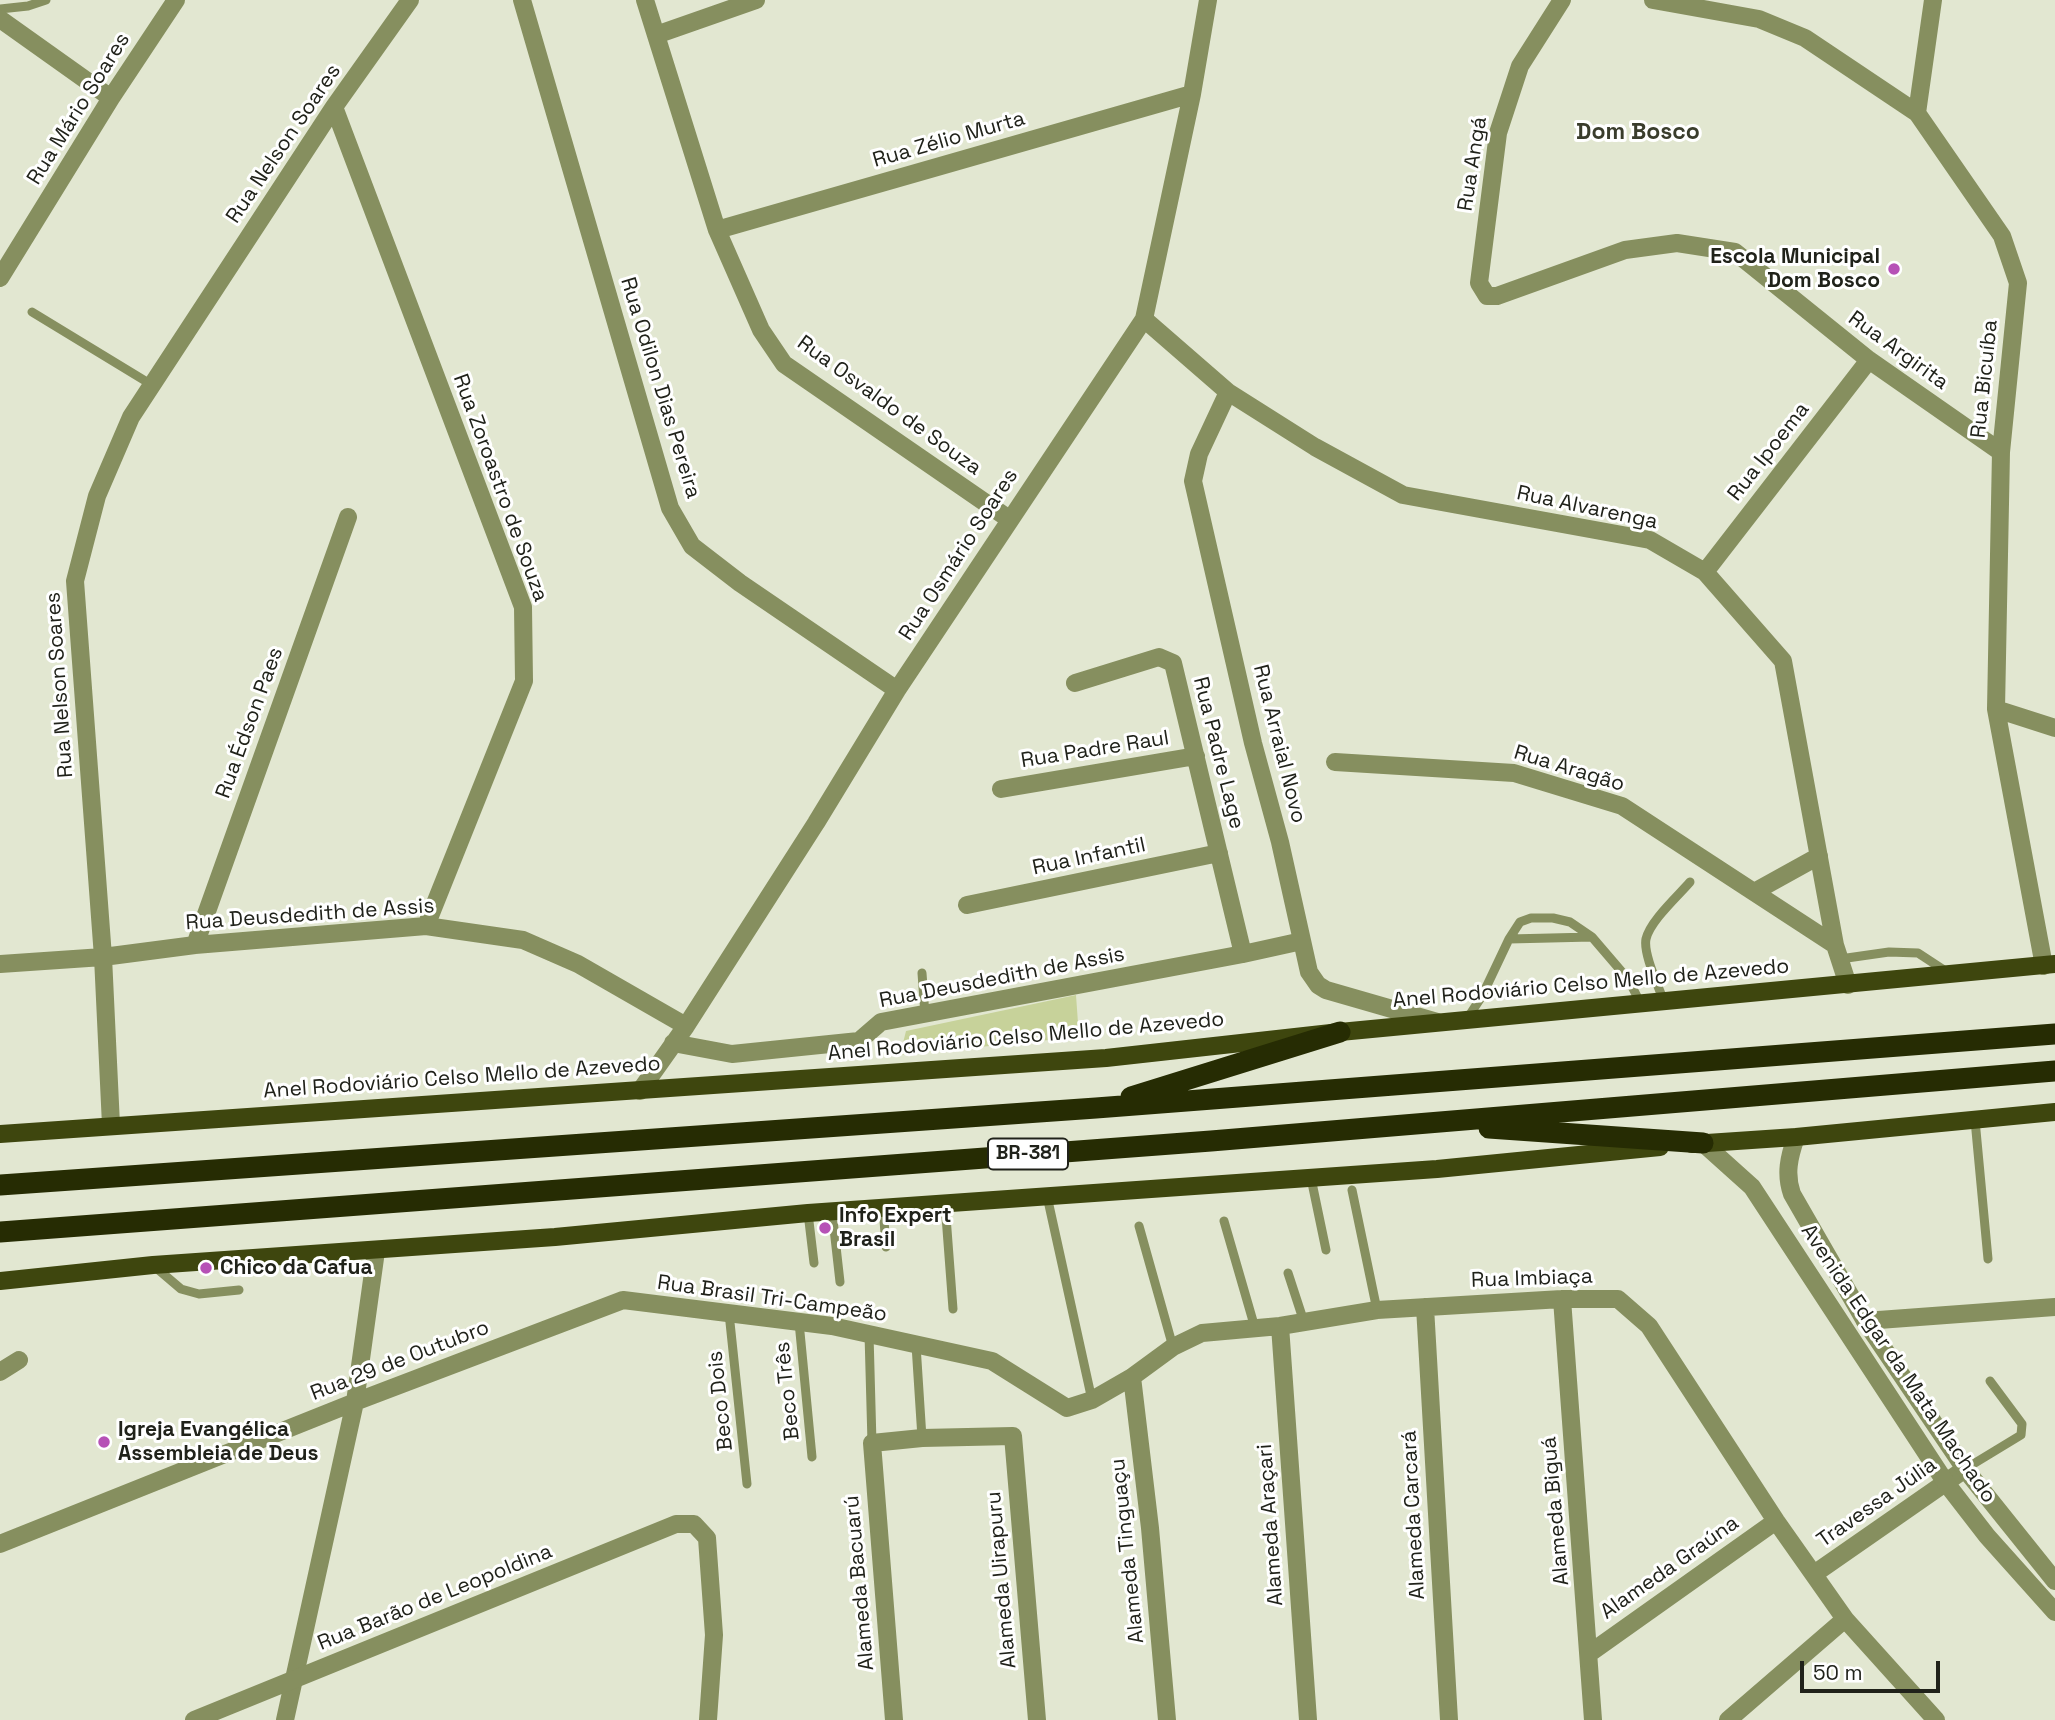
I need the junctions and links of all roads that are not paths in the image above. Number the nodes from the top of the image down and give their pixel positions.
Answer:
1 (46, 0) edge
2 (176, 0) edge
3 (410, 0) edge
4 (522, 0) edge
5 (645, 0) edge
6 (756, 0) edge
7 (1208, 0) edge
8 (1562, 0) edge
9 (1653, 0) edge
10 (1933, 0) edge
11 (0, 9) edge
12 (0, 19) edge
13 (656, 35) junction
14 (1192, 94) junction
15 (111, 98) junction
16 (334, 107) junction
17 (1917, 113) junction
18 (717, 230) junction
19 (0, 278) edge
20 (1497, 296) joint
21 (32, 312) dead end
22 (1144, 319) junction
23 (1869, 360) junction
24 (152, 385) junction
25 (1228, 392) junction
26 (2001, 452) junction
27 (348, 517) dead end
28 (1009, 520) junction
29 (1705, 572) junction
30 (1075, 683) dead end
31 (897, 690) junction
32 (1996, 709) junction
33 (2055, 729) edge
34 (1196, 756) junction
35 (1335, 762) dead end
36 (1001, 789) dead end
37 (1219, 853) junction
38 (1819, 856) junction
39 (1690, 882) dead end
40 (1754, 892) junction
41 (967, 905) dead end
42 (426, 926) junction
43 (1592, 937) junction
44 (1509, 939) junction
45 (1302, 941) junction
46 (195, 945) junction
47 (1837, 952) junction
48 (1243, 954) junction
49 (103, 957) junction
50 (0, 964) edge
51 (2050, 965) edge
52 (922, 974) dead end
53 (1952, 975) junction
54 (1848, 985) junction
55 (1664, 1002) junction
56 (1641, 1004) junction
57 (926, 1015) junction
58 (1466, 1021) junction
59 (1440, 1023) junction
60 (686, 1026) junction
61 (1340, 1032) junction
62 (2055, 1034) edge
63 (673, 1043) junction
64 (2055, 1071) edge
65 (640, 1091) junction
66 (1096, 1108) junction
67 (2055, 1112) edge
68 (1975, 1120) junction
69 (1421, 1123) junction
70 (111, 1125) junction
71 (0, 1134) edge
72 (1797, 1137) junction
73 (1703, 1143) junction
74 (1311, 1178) junction
75 (0, 1183) edge
76 (1352, 1190) dead end
77 (1047, 1196) junction
78 (945, 1203) junction
79 (883, 1207) junction
80 (832, 1211) junction
81 (808, 1213) junction
82 (1224, 1221) dead end
83 (1139, 1226) dead end
84 (0, 1231) edge
85 (886, 1247) dead end
86 (1326, 1250) dead end
87 (376, 1251) junction
88 (1988, 1258) dead end
89 (814, 1263) dead end
90 (153, 1265) junction
91 (1288, 1273) dead end
92 (0, 1281) edge
93 (840, 1282) dead end
94 (239, 1290) dead end
95 (1562, 1298) junction
96 (623, 1300) joint
97 (1425, 1307) junction
98 (2055, 1307) edge
99 (953, 1308) dead end
100 (1377, 1310) junction
101 (729, 1313) junction
102 (1865, 1321) junction
103 (799, 1322) junction
104 (1304, 1322) junction
105 (1280, 1326) junction
106 (1255, 1328) junction
107 (869, 1334) junction
108 (916, 1345) junction
109 (1173, 1347) junction
110 (19, 1360) dead end
111 (0, 1372) edge
112 (1132, 1377) junction
113 (1990, 1381) dead end
114 (1092, 1400) junction
115 (355, 1402) junction
116 (1067, 1408) joint
117 (922, 1438) junction
118 (872, 1443) junction
119 (812, 1457) dead end
120 (1965, 1469) junction
121 (1946, 1483) junction
122 (747, 1484) dead end
123 (1776, 1521) junction
124 (0, 1544) edge
125 (1814, 1574) junction
126 (2055, 1581) edge
127 (2055, 1612) edge
128 (1844, 1619) junction
129 (1590, 1653) junction
130 (293, 1680) junction
131 (1932, 1719) edge
132 (194, 1720) edge
133 (285, 1720) edge
134 (708, 1720) edge
135 (894, 1720) edge
136 (1037, 1720) edge
137 (1167, 1720) edge
138 (1308, 1720) edge
139 (1449, 1720) edge
140 (1593, 1720) edge
141 (1728, 1720) edge

1 - 11 lane
2 - 15 street, Rua Mário Soares
3 - 16 street, Rua Nelson Soares
4 - 31 street, Rua Odilon Dias Pereira
5 - 13 street, Rua Osvaldo de Souza
6 - 13 street
7 - 14 street, Rua Osmário Soares
8 - 20 street, Rua Angá
9 - 17 street, Rua Bicuíba
10 - 17 street
12 - 15 street
13 - 18 street, Rua Osvaldo de Souza
14 - 18 street, Rua Zélio Murta
14 - 22 street, Rua Osmário Soares
15 - 19 street, Rua Mário Soares
16 - 24 street, Rua Nelson Soares
16 - 42 street, Rua Zoroastro de Souza
17 - 26 street, Rua Bicuíba
18 - 28 street, Rua Osvaldo de Souza
20 - 23 street, Rua Argirita
21 - 24 lane
22 - 25 street, Rua Alvarenga
22 - 28 street, Rua Osmário Soares
23 - 26 street, Rua Argirita
23 - 29 street, Rua Ipoema
24 - 49 street, Rua Nelson Soares
25 - 29 street, Rua Alvarenga
25 - 45 street, Rua Arraial Novo
26 - 32 street, Rua Bicuíba
27 - 46 street, Rua Édson Paes
28 - 31 street, Rua Osmário Soares
29 - 38 street, Rua Alvarenga
30 - 34 street, Rua Padre Lage
31 - 60 street, Rua Osmário Soares
32 - 33 street
32 - 51 street, Rua Bicuíba
34 - 36 street, Rua Padre Raul
34 - 37 street, Rua Padre Lage
35 - 40 street, Rua Aragão
37 - 41 street, Rua Infantil
37 - 48 street, Rua Padre Lage
38 - 40 street
38 - 47 street, Rua Alvarenga
39 - 55 lane
40 - 47 street, Rua Aragão
42 - 46 street, Rua Deusdedith de Assis
42 - 60 street, Rua Deusdedith de Assis
43 - 44 lane
43 - 44 lane
43 - 56 lane
44 - 58 lane
45 - 48 street, Rua Deusdedith de Assis
45 - 59 street, Rua Arraial Novo
46 - 49 street, Rua Deusdedith de Assis
47 - 53 lane
47 - 54 street, Rua Alvarenga
48 - 57 street, Rua Deusdedith de Assis
49 - 50 street, Rua Deusdedith de Assis
49 - 70 street, Rua Nelson Soares
51 - 53 main road, Anel Rodoviário Celso Mello de Azevedo
52 - 57 lane
53 - 54 main road, Anel Rodoviário Celso Mello de Azevedo
54 - 55 main road, Anel Rodoviário Celso Mello de Azevedo
55 - 56 main road, Anel Rodoviário Celso Mello de Azevedo
56 - 58 main road, Anel Rodoviário Celso Mello de Azevedo
57 - 63 street, Rua Deusdedith de Assis
58 - 59 main road, Anel Rodoviário Celso Mello de Azevedo
59 - 61 main road, Anel Rodoviário Celso Mello de Azevedo
60 - 63 street, Rua Osmário Soares
61 - 65 main road, Anel Rodoviário Celso Mello de Azevedo
61 - 66 highway
62 - 66 highway, BR-381
63 - 65 street, Rua Osmário Soares
64 - 69 highway, BR-381
65 - 70 main road, Anel Rodoviário Celso Mello de Azevedo
66 - 75 highway, BR-381
67 - 68 main road
68 - 72 main road
68 - 88 lane
69 - 73 highway
69 - 84 highway, BR-381
70 - 71 main road, Anel Rodoviário Celso Mello de Azevedo
72 - 73 main road
72 - 102 street, Avenida Edgar da Mata Machado
73 - 74 main road
73 - 121 street, Avenida Edgar da Mata Machado
74 - 77 main road
74 - 86 lane
76 - 100 lane
77 - 78 main road
77 - 114 lane
78 - 79 main road
78 - 99 lane
79 - 80 main road
79 - 85 lane
80 - 81 main road
80 - 93 lane
81 - 87 main road
81 - 89 lane
82 - 106 lane
83 - 109 lane
87 - 90 main road
87 - 115 street
90 - 92 main road
90 - 94 lane
91 - 104 lane
95 - 97 street, Rua Imbiaça
95 - 123 street, Rua Imbiaça
95 - 129 street, Alameda Biguá
96 - 101 street, Rua Brasil Tri-Campeão
96 - 115 street, Rua 29 de Outubro
97 - 100 street, Rua Imbiaça
97 - 139 street, Alameda Carcará
98 - 102 street
100 - 104 street, Rua Imbiaça
101 - 103 street, Rua Brasil Tri-Campeão
101 - 122 lane, Beco Dois
102 - 120 street, Avenida Edgar da Mata Machado
103 - 107 street, Rua Brasil Tri-Campeão
103 - 119 lane, Beco Três
104 - 105 street, Rua Imbiaça
105 - 106 street, Rua Imbiaça
105 - 138 street, Alameda Araçari
106 - 109 street, Rua Imbiaça
107 - 108 street, Rua Brasil Tri-Campeão
107 - 118 lane
108 - 116 street, Rua Brasil Tri-Campeão
108 - 117 lane
109 - 112 street, Rua Imbiaça
110 - 111 street
112 - 114 street, Rua Imbiaça
112 - 137 street, Alameda Tinguaçu
113 - 120 lane
114 - 116 street, Rua Imbiaça
115 - 124 street, Rua 29 de Outubro
115 - 130 street
117 - 118 street
117 - 136 street, Alameda Uirapuru
118 - 135 street, Alameda Bacuarú
120 - 121 street, Travessa Júlia
120 - 126 street, Avenida Edgar da Mata Machado
121 - 125 street, Travessa Júlia
121 - 127 street, Avenida Edgar da Mata Machado
123 - 125 street, Rua Imbiaça
123 - 129 street, Alameda Graúna
125 - 128 street, Rua Imbiaça
128 - 131 street, Rua Imbiaça
128 - 141 street
129 - 140 street, Alameda Biguá
130 - 132 street, Rua Barão de Leopoldina
130 - 133 street
130 - 134 street, Rua Barão de Leopoldina

